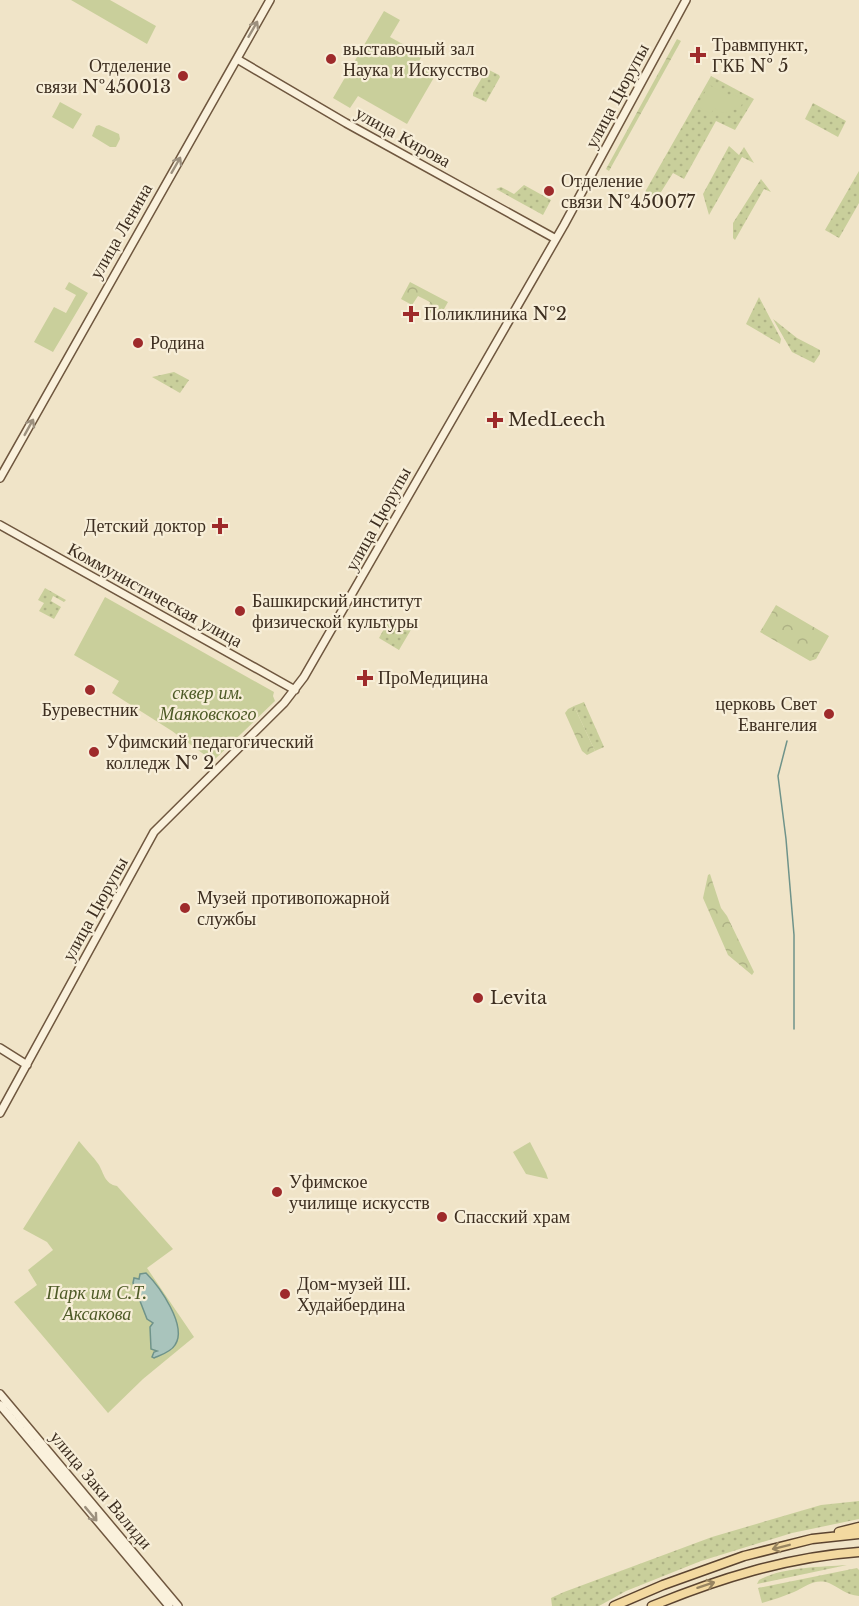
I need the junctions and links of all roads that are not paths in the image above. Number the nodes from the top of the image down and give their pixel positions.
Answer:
1 (270, 0) edge
2 (686, 0) edge
3 (237, 59) junction
4 (556, 239) junction
5 (0, 478) edge
6 (0, 525) edge
7 (295, 690) junction
8 (0, 1048) edge
9 (27, 1065) junction
10 (0, 1113) edge
11 (0, 1394) edge
12 (0, 1405) edge
13 (859, 1527) edge
14 (859, 1534) edge
15 (812, 1539) junction
16 (859, 1552) edge
17 (169, 1606) edge
18 (178, 1606) edge
19 (614, 1606) edge
20 (652, 1606) edge

3 -> 1 main road, улица Ленина
2 - 4 main road, улица Цюрупы
3 - 4 main road, улица Кирова
5 -> 3 main road, улица Ленина
4 - 7 main road, улица Цюрупы
6 - 7 main road, Коммунистическая улица
7 - 9 main road, улица Цюрупы
8 - 9 main road
9 - 10 main road, улица Цюрупы
11 - 18 main road, улица Заки Валиди
12 -> 17 main road, улица Заки Валиди
13 - 15 main road
14 - 15 main road
15 -> 19 main road
20 -> 16 main road

